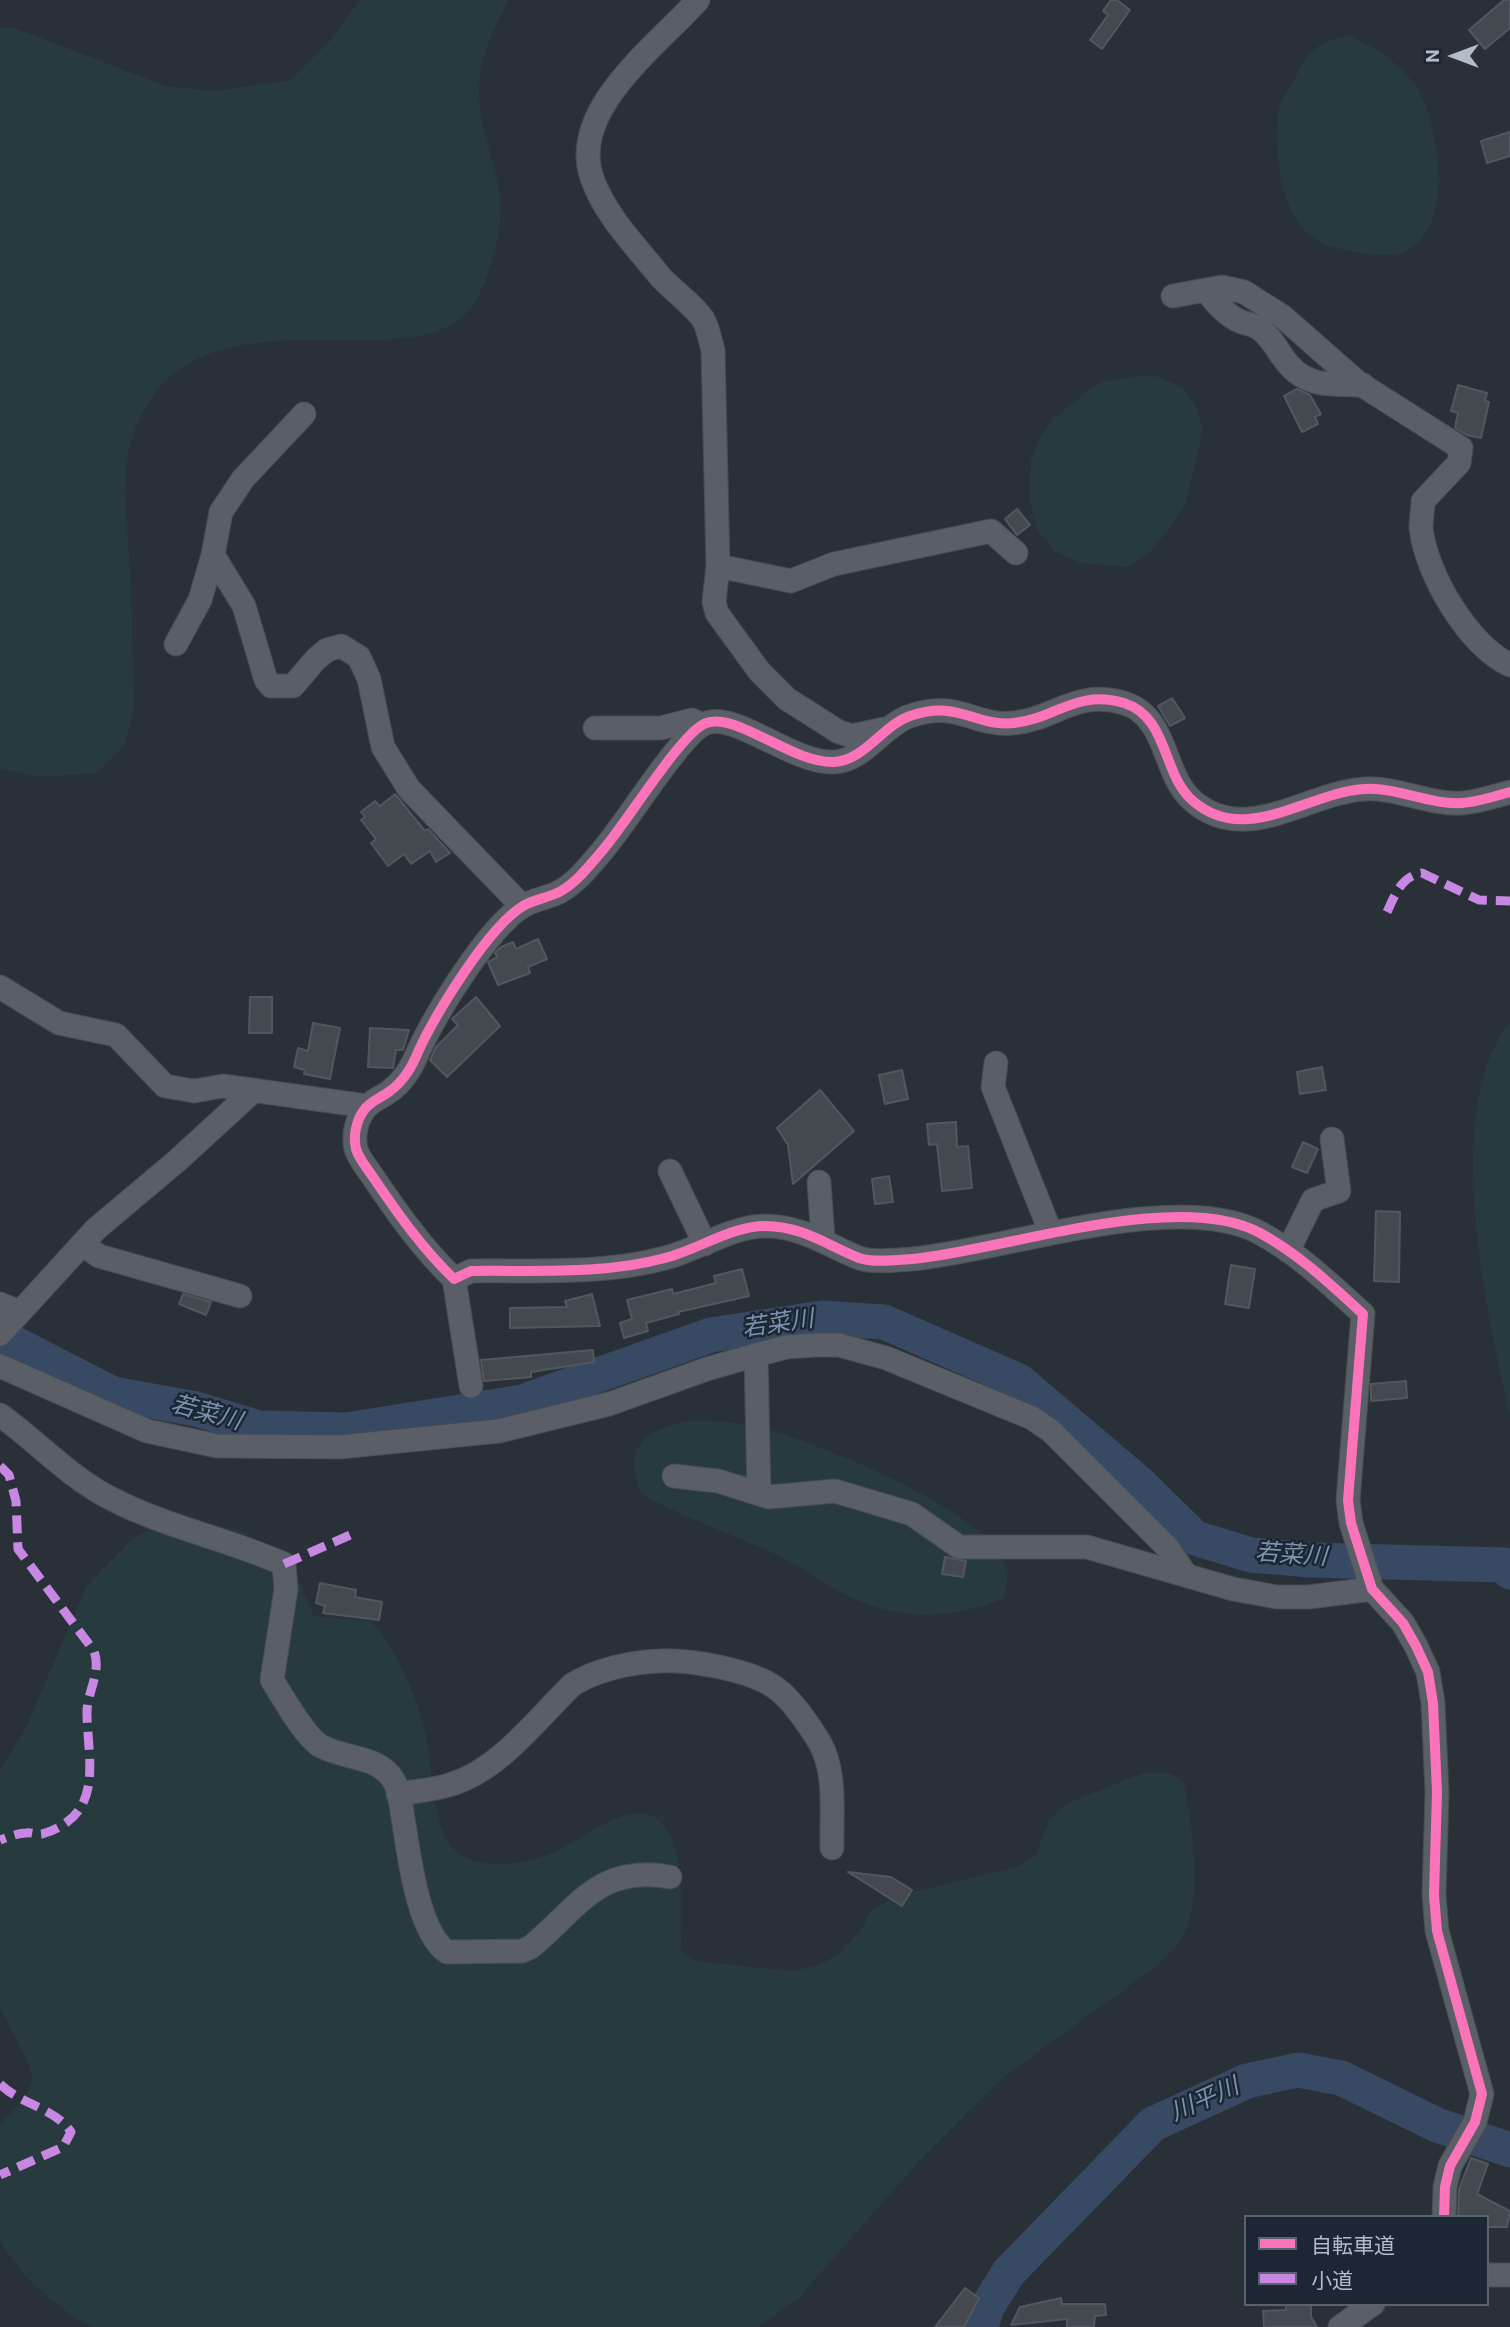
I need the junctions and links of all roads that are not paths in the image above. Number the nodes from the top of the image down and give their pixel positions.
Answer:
1 (698, 0) edge
2 (1206, 290) junction
3 (1173, 296) dead end
4 (1363, 386) junction
5 (304, 414) dead end
6 (1016, 553) dead end
7 (213, 555) junction
8 (718, 566) junction
9 (176, 644) dead end
10 (1510, 665) edge
11 (702, 725) junction
12 (595, 728) dead end
13 (887, 729) junction
14 (1510, 792) edge
15 (522, 906) junction
16 (0, 987) edge
17 (996, 1063) dead end
18 (252, 1092) junction
19 (366, 1106) junction
20 (1332, 1139) dead end
21 (670, 1171) dead end
22 (820, 1182) dead end
23 (1050, 1231) junction
24 (823, 1239) junction
25 (82, 1244) junction
26 (705, 1244) junction
27 (1288, 1251) junction
28 (454, 1279) junction
29 (240, 1296) dead end
30 (12, 1311) edge
31 (0, 1334) edge
32 (756, 1355) junction
33 (0, 1366) edge
34 (471, 1386) dead end
35 (0, 1415) edge
36 (674, 1476) dead end
37 (759, 1494) junction
38 (1186, 1575) junction
39 (1371, 1584) junction
40 (398, 1794) junction
41 (832, 1848) dead end
42 (670, 1877) dead end
43 (1444, 2215) edge
44 (1489, 2275) edge
45 (1510, 2276) edge
46 (1370, 2306) edge
47 (1340, 2327) edge

1 - 8 street
2 - 3 street
2 - 4 street
2 - 4 street
4 - 10 street
5 - 7 street
6 - 8 street
7 - 9 street
7 - 15 street
8 - 13 street
11 - 12 street
11 - 13 street
11 - 15 street
13 - 14 street
15 - 19 street
16 - 18 street
17 - 23 street
18 - 19 street
18 - 25 street
19 - 28 street
20 - 27 street
21 - 26 street
22 - 24 street
23 - 24 street
23 - 27 street
24 - 26 street
25 - 29 street
25 - 30 street
26 - 28 street
27 - 39 street
28 - 34 street
30 - 31 street
32 - 33 street
32 - 37 street
32 - 38 street
35 - 40 street
36 - 37 street
37 - 38 street
38 - 39 street
39 - 43 street
40 - 41 street
40 - 42 street
44 - 45 street
46 - 47 street

